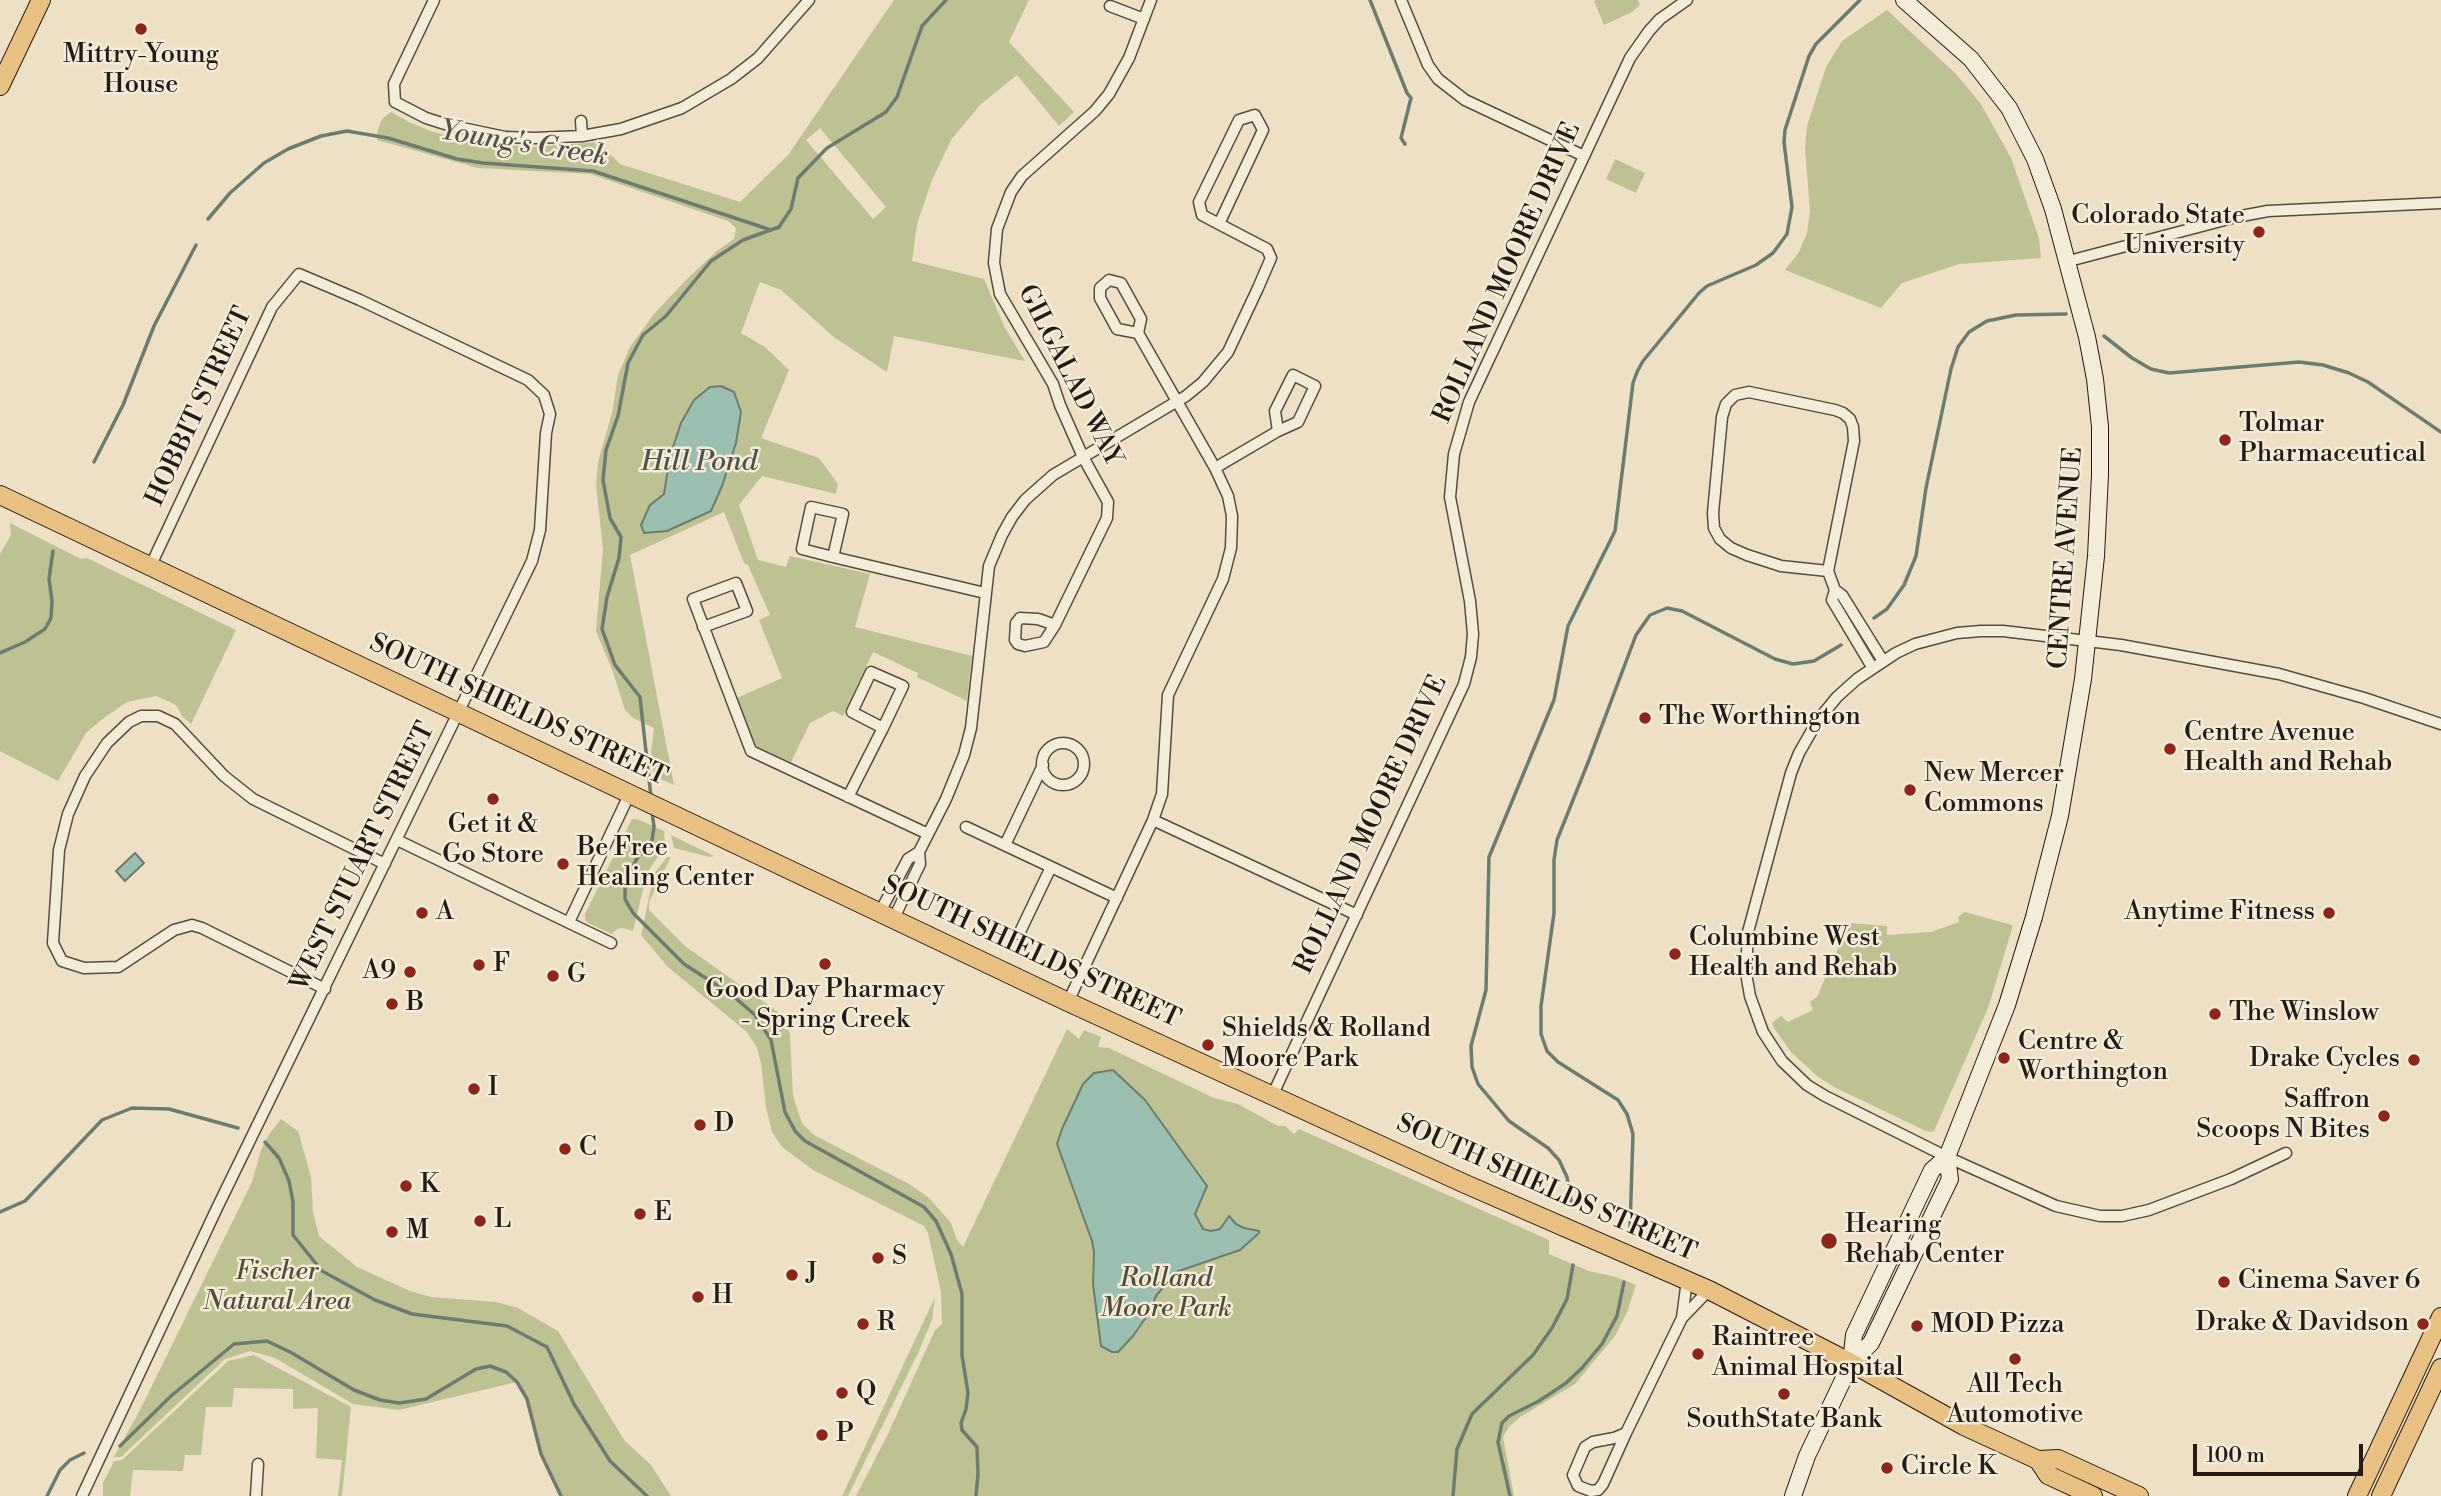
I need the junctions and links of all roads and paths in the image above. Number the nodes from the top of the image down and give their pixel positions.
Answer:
1 (41, 0) edge
2 (434, 0) edge
3 (810, 0) edge
4 (1151, 0) edge
5 (1401, 0) edge
6 (1686, 0) edge
7 (1904, 0) edge
8 (1110, 6) dead end
9 (1144, 19) junction
10 (0, 86) edge
11 (581, 121) dead end
12 (582, 136) junction
13 (1584, 156) junction
14 (2441, 204) edge
15 (1219, 224) junction
16 (2069, 261) junction
17 (299, 274) joint
18 (1138, 333) junction
19 (1176, 402) junction
20 (1278, 431) junction
21 (1083, 457) junction
22 (1215, 468) junction
23 (0, 495) edge
24 (833, 557) junction
25 (151, 565) junction
26 (1828, 570) junction
27 (1835, 590) junction
28 (985, 593) junction
29 (1055, 625) dead end
30 (704, 627) junction
31 (2088, 641) junction
32 (1883, 661) junction
33 (1872, 667) junction
34 (460, 712) junction
35 (2441, 724) edge
36 (883, 728) junction
37 (1043, 765) dead end
38 (636, 796) junction
39 (848, 797) junction
40 (1153, 820) junction
41 (966, 827) dead end
42 (928, 834) junction
43 (397, 840) junction
44 (1005, 845) junction
45 (385, 864) junction
46 (1051, 867) junction
47 (1116, 898) junction
48 (887, 915) junction
49 (1357, 915) junction
50 (569, 922) junction
51 (1019, 934) dead end
52 (611, 943) dead end
53 (325, 989) junction
54 (1068, 1002) junction
55 (1273, 1094) junction
56 (2286, 1153) dead end
57 (1947, 1157) junction
58 (1687, 1280) junction
59 (1709, 1290) junction
60 (2441, 1317) edge
61 (1682, 1318) junction
62 (1850, 1363) junction
63 (2441, 1368) edge
64 (1626, 1433) junction
65 (2038, 1460) junction
66 (258, 1464) dead end
67 (2065, 1483) junction
68 (82, 1496) edge
69 (256, 1496) edge
70 (1793, 1496) edge
71 (2093, 1496) edge
72 (2120, 1496) edge
73 (2139, 1496) edge
74 (2357, 1496) edge
75 (2381, 1496) edge

1 - 10 main road
2 - 12 street
3 - 12 street
4 - 9 street, GILGALAD WAY
5 - 13 street
6 - 13 street, ROLLAND MOORE DRIVE
7 - 16 street, CENTRE AVENUE
8 - 9 street
9 - 21 street, GILGALAD WAY
11 - 12 street
13 - 49 street, ROLLAND MOORE DRIVE
14 - 16 street
15 - 15 street
15 - 19 street
16 - 31 street, CENTRE AVENUE
17 - 25 street, HOBBIT STREET
17 - 34 street, WEST STUART STREET
18 - 18 street
18 - 19 street
19 - 21 street
19 - 22 street
20 - 20 street
20 - 22 street
21 - 28 street
21 - 29 street, GILGALAD WAY
22 - 40 street
23 - 25 main road, SOUTH SHIELDS STREET
24 - 24 street
24 - 28 street
25 - 34 main road, SOUTH SHIELDS STREET
26 - 26 street
26 - 27 street
27 - 32 street
27 - 33 street
28 - 42 street
30 - 30 street
30 - 39 street
31 - 32 street
31 - 35 street
31 - 57 street, CENTRE AVENUE
32 - 33 street
33 - 57 street
34 - 38 main road, SOUTH SHIELDS STREET
34 - 43 street, WEST STUART STREET
36 - 36 street
36 - 39 street
37 - 44 street
38 - 48 main road, SOUTH SHIELDS STREET
38 - 50 street
39 - 42 street
40 - 47 street
40 - 49 street
41 - 44 street
42 - 48 street
43 - 45 street, WEST STUART STREET
43 - 50 street
44 - 46 street
45 - 53 street, WEST STUART STREET
45 - 53 street
46 - 47 street
46 - 51 street
47 - 54 street
48 - 54 main road, SOUTH SHIELDS STREET
49 - 55 street, ROLLAND MOORE DRIVE
50 - 52 street
53 - 68 street, WEST STUART STREET
54 - 55 main road, SOUTH SHIELDS STREET
55 - 58 main road, SOUTH SHIELDS STREET
56 - 57 street
57 - 62 street, CENTRE AVENUE
58 - 59 main road, SOUTH SHIELDS STREET
58 - 61 street
59 - 61 street
59 - 62 main road, SOUTH SHIELDS STREET
60 - 74 main road
61 - 64 street
62 - 65 main road, SOUTH SHIELDS STREET
62 - 70 street, CENTRE AVENUE
63 - 75 main road
64 - 64 street
65 - 67 main road, SOUTH SHIELDS STREET
65 - 73 main road, SOUTH SHIELDS STREET
66 - 69 street
67 - 71 main road, SOUTH SHIELDS STREET
67 - 72 main road

